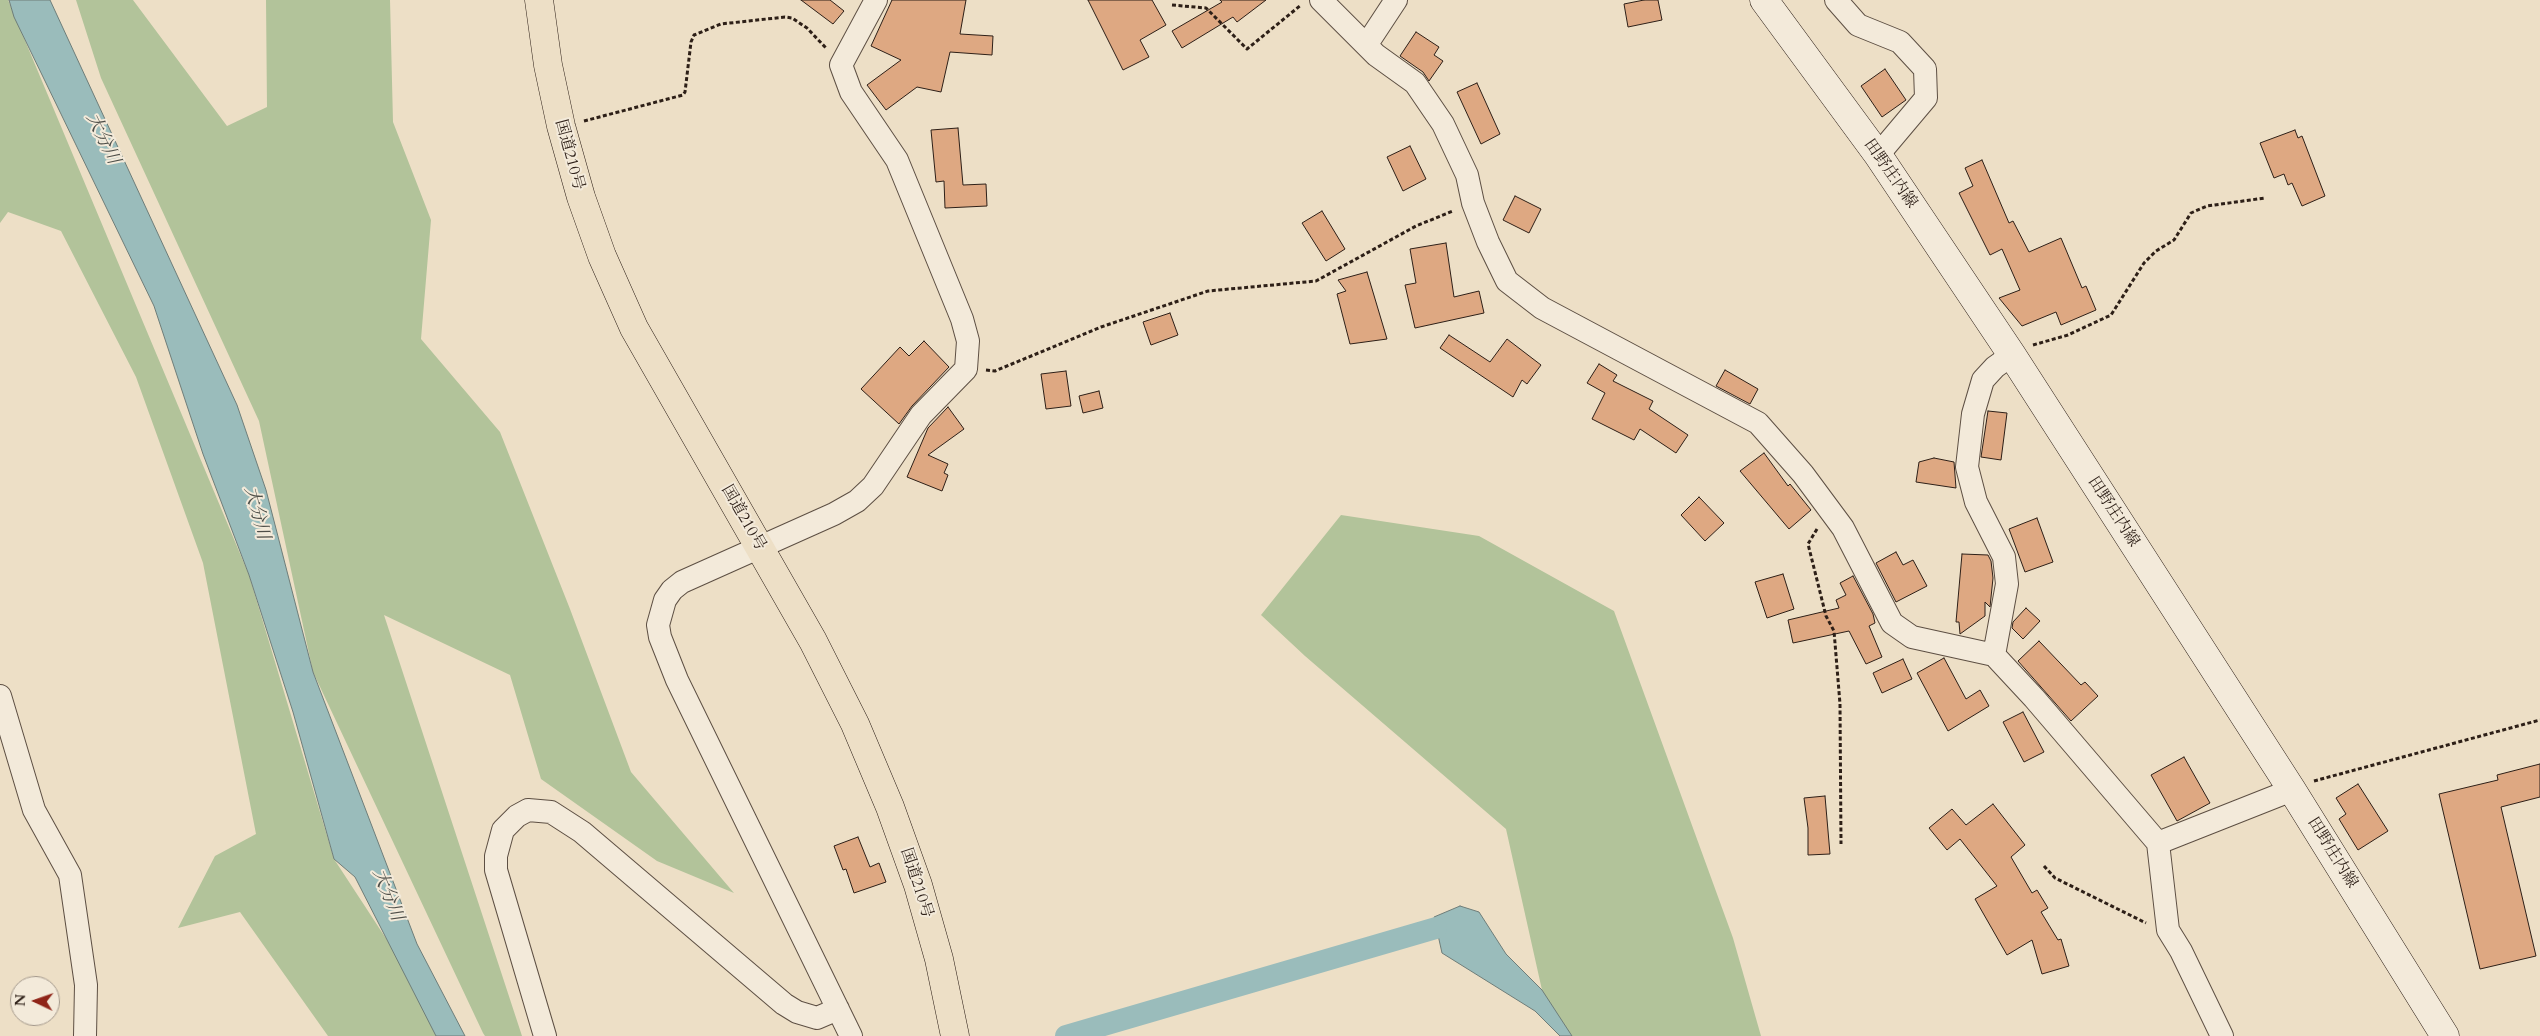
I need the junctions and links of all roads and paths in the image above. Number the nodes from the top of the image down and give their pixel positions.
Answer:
1 (539, 0) edge
2 (876, 0) edge
3 (1307, 0) edge
4 (1321, 0) edge
5 (1396, 0) edge
6 (1764, 0) edge
7 (1836, 0) edge
8 (1172, 5) dead end
9 (1367, 44) junction
10 (842, 66) junction
11 (561, 126) junction
12 (1878, 155) junction
13 (2266, 198) dead end
14 (1473, 203) junction
15 (2012, 355) junction
16 (966, 369) junction
17 (1828, 509) junction
18 (759, 547) junction
19 (1994, 655) junction
20 (0, 696) edge
21 (2540, 720) edge
22 (2292, 790) junction
23 (2158, 843) junction
24 (1842, 844) dead end
25 (2044, 866) dead end
26 (2168, 930) junction
27 (838, 1009) junction
28 (955, 1034) edge
29 (85, 1036) edge
30 (545, 1036) edge
31 (851, 1036) edge
32 (2222, 1036) edge
33 (2446, 1036) edge

1 - 11 highway, 国道210号
2 - 10 street
3 - 8 path
4 - 9 street
5 - 9 street
6 - 12 main road, 田野庄内線
7 - 12 street
9 - 14 street
10 - 11 path
10 - 16 street
11 - 18 highway, 国道210号
12 - 15 main road, 田野庄内線
13 - 15 path
14 - 16 path
14 - 17 street
15 - 19 street
15 - 22 main road, 田野庄内線
16 - 18 street
17 - 19 street
17 - 24 path
18 - 27 street
18 - 28 highway, 国道210号
19 - 23 street
20 - 29 street
21 - 22 path
22 - 23 street
22 - 33 main road, 田野庄内線
23 - 26 street
25 - 26 path
26 - 32 street
27 - 30 street
27 - 31 street

